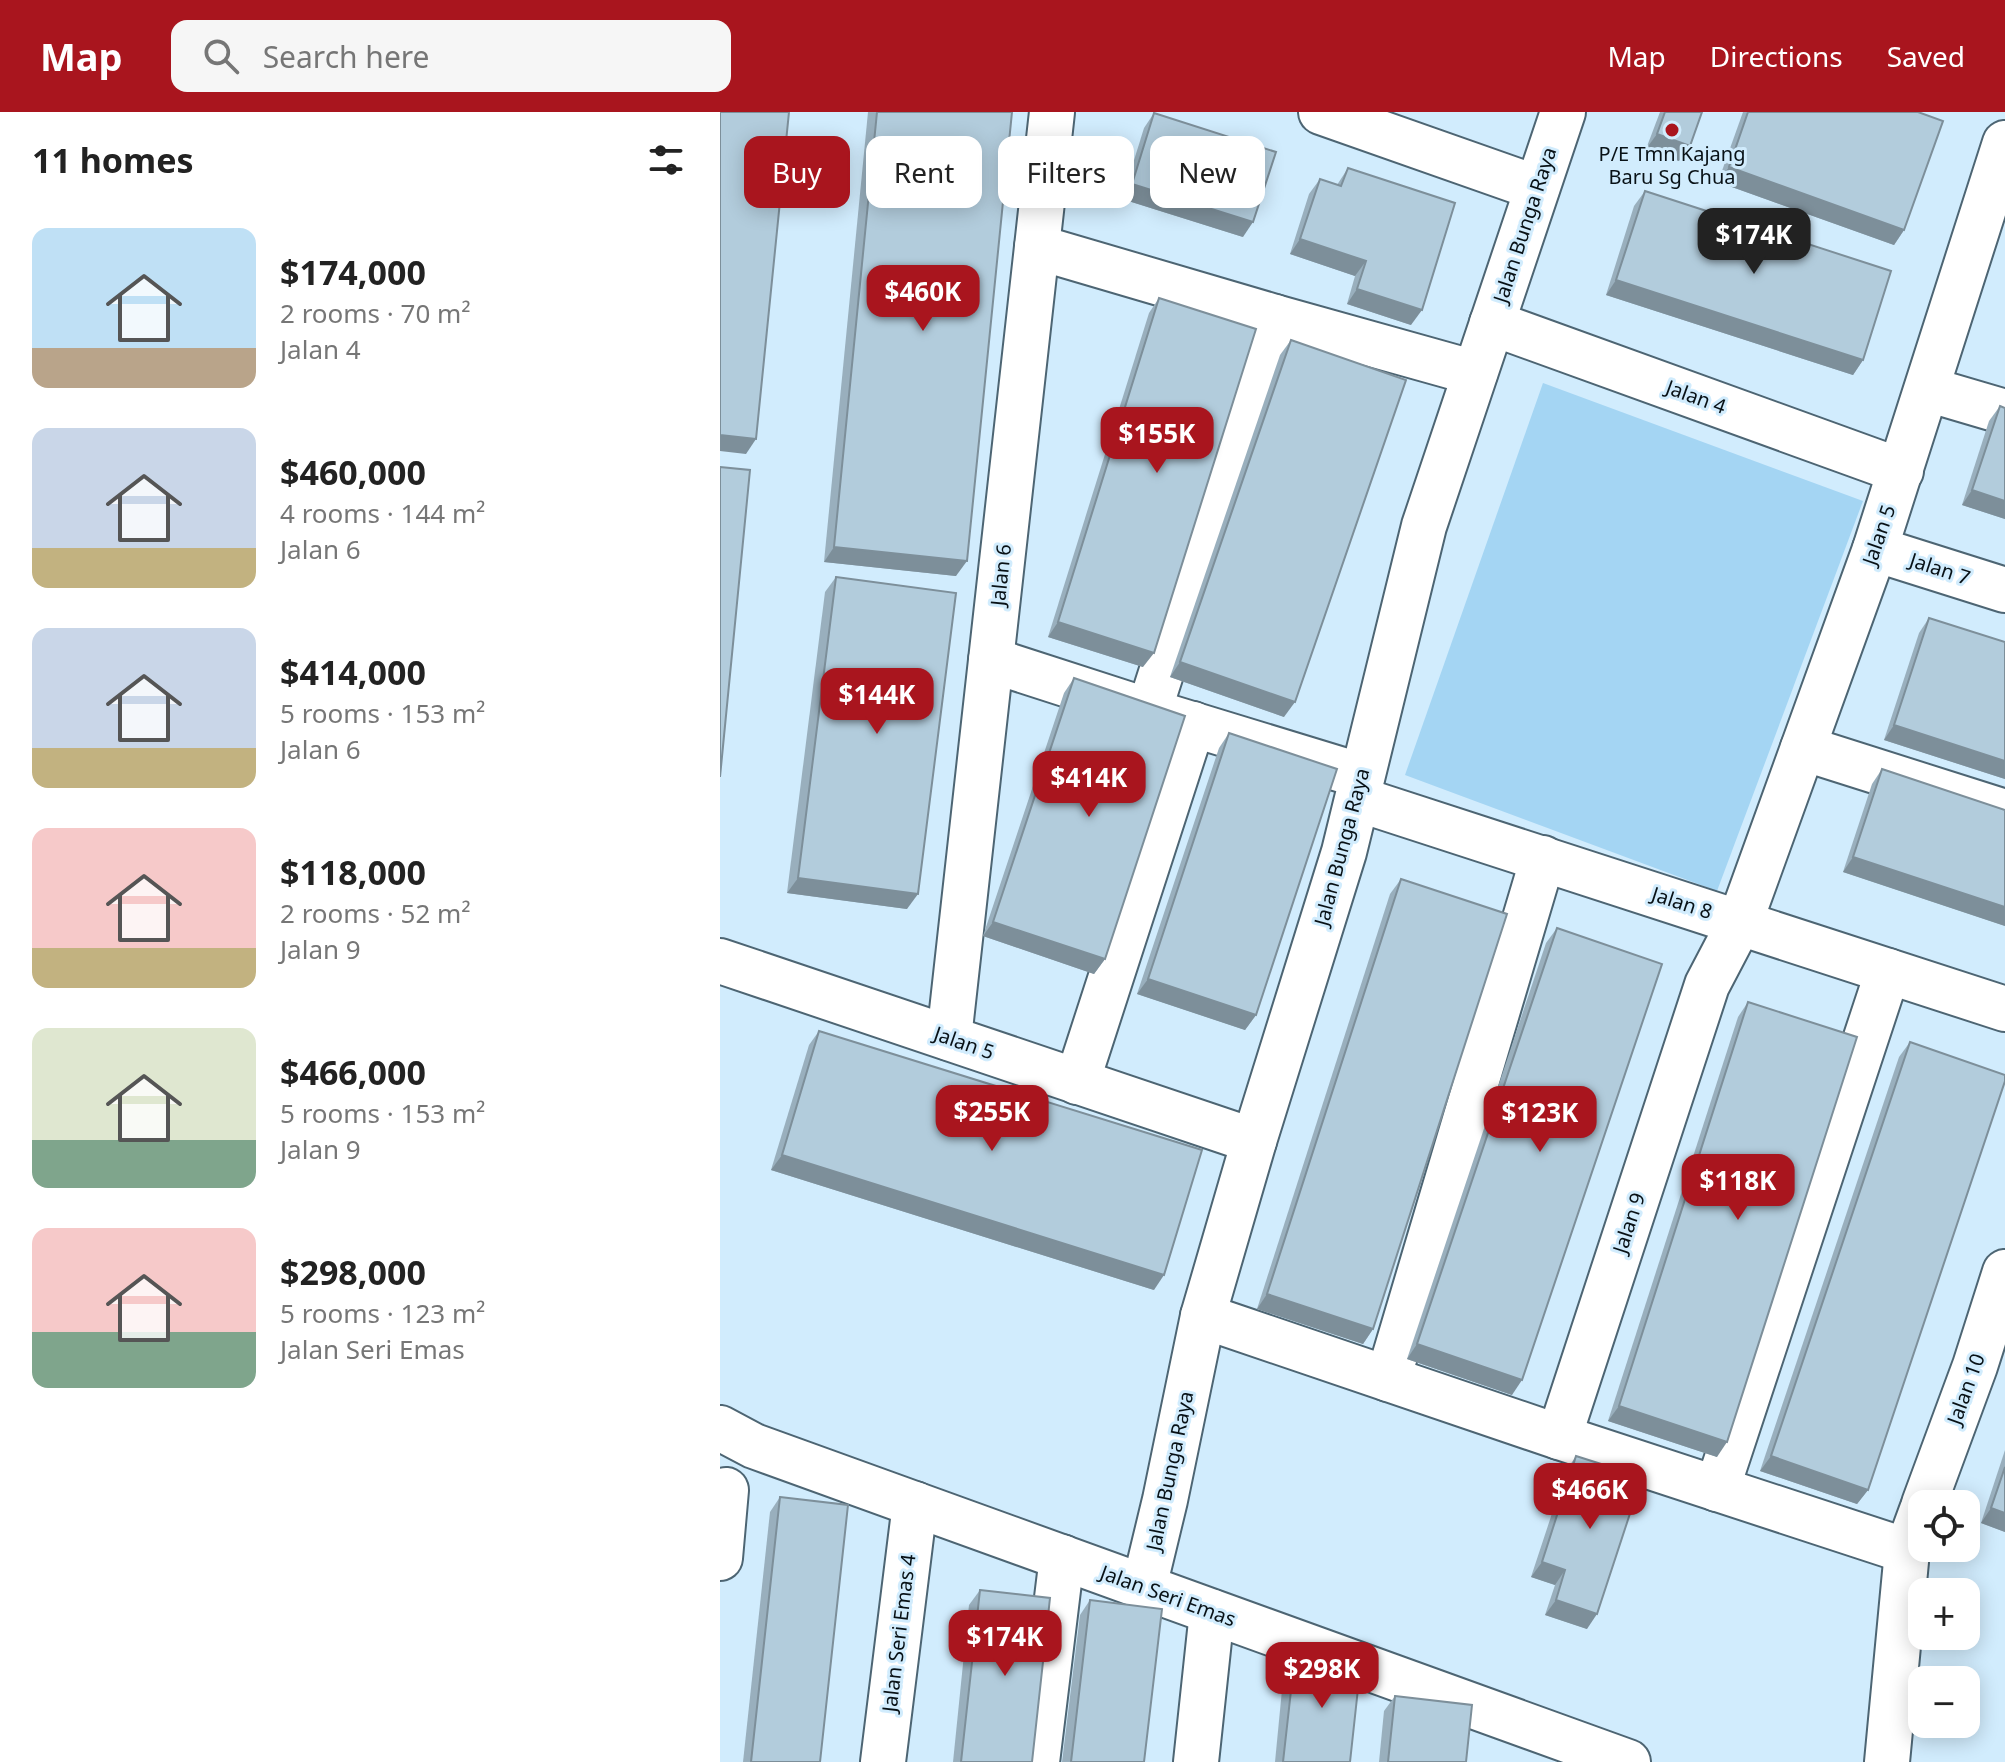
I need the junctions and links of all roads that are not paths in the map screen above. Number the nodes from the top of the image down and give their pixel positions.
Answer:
1 (1052, 112) edge
2 (1321, 112) edge
3 (1563, 112) edge
4 (2005, 143) edge
5 (1537, 188) junction
6 (1037, 247) junction
7 (1275, 317) junction
8 (1492, 323) junction
9 (1475, 373) junction
10 (1927, 389) junction
11 (2005, 412) edge
12 (1901, 471) junction
13 (1875, 549) junction
14 (2005, 590) edge
15 (991, 660) junction
16 (1149, 711) junction
17 (1193, 724) junction
18 (1803, 748) junction
19 (1360, 787) junction
20 (2005, 812) edge
21 (1543, 858) junction
22 (1740, 922) junction
23 (720, 961) edge
24 (1888, 971) junction
25 (2005, 1009) edge
26 (949, 1038) junction
27 (1077, 1082) junction
28 (1254, 1141) junction
29 (2005, 1272) edge
30 (1203, 1316) junction
31 (1990, 1371) edge
32 (1388, 1379) junction
33 (737, 1437) edge
34 (1559, 1437) junction
35 (1717, 1489) junction
36 (726, 1490) dead end
37 (1931, 1490) edge
38 (915, 1504) junction
39 (1907, 1551) joint
40 (1062, 1557) junction
41 (720, 1558) edge
42 (1144, 1587) junction
43 (1212, 1612) junction
44 (1525, 1744) edge
45 (883, 1762) edge
46 (1037, 1762) edge
47 (1196, 1762) edge
48 (1628, 1762) edge
49 (1887, 1762) edge

1 - 6 street, Jalan 6
2 - 5 street
3 - 5 street, Jalan Bunga Raya
4 - 10 street, Jalan 5
5 - 8 street, Jalan Bunga Raya
6 - 7 street
6 - 15 street, Jalan 6
7 - 9 street
7 - 16 street
8 - 9 street, Jalan Bunga Raya
8 - 12 street, Jalan 4
9 - 19 street, Jalan Bunga Raya
10 - 11 street
10 - 12 street, Jalan 5
12 - 13 street, Jalan 5
13 - 14 street, Jalan 7
13 - 18 street, Jalan 5
15 - 16 street, Jalan 8
15 - 26 street, Jalan 6
16 - 17 street, Jalan 8
17 - 19 street, Jalan 8
17 - 27 street
18 - 20 street
18 - 22 street, Jalan 5
19 - 21 street, Jalan 8
19 - 28 street, Jalan Bunga Raya
21 - 22 street, Jalan 8
21 - 32 street
22 - 24 street, Jalan 8
22 - 34 street, Jalan 9
23 - 26 street, Jalan 5
24 - 25 street, Jalan 8
24 - 35 street
26 - 27 street, Jalan 5
27 - 28 street, Jalan 5
28 - 30 street, Jalan Bunga Raya
29 - 31 street, Jalan 10
30 - 32 street
30 - 42 street, Jalan Bunga Raya
31 - 37 street, Jalan 10
32 - 34 street
33 - 38 street, Jalan Seri Emas
34 - 35 street
35 - 39 street
36 - 41 street
38 - 40 street, Jalan Seri Emas
38 - 45 street, Jalan Seri Emas 4
39 - 49 street
40 - 42 street, Jalan Seri Emas
40 - 46 street
42 - 43 street, Jalan Seri Emas
43 - 44 street, Jalan Seri Emas
43 - 47 street
44 - 48 street, Jalan Seri Emas

